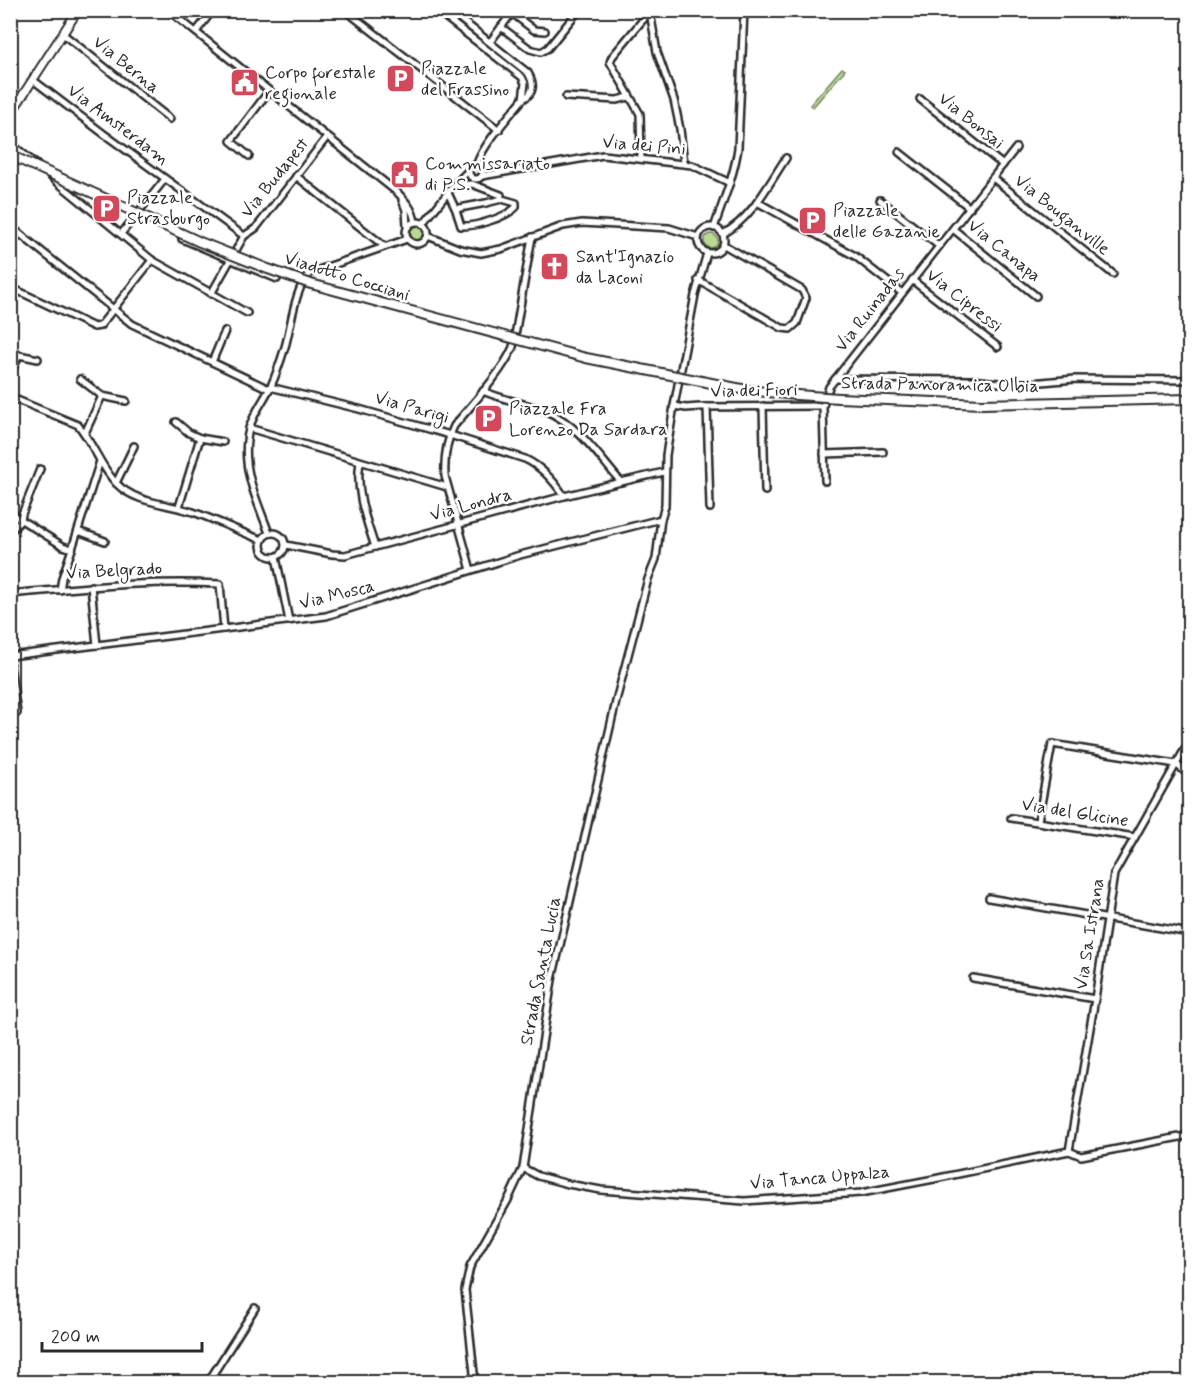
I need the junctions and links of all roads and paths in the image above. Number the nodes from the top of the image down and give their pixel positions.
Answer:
1 (78, 10) edge
2 (168, 10) edge
3 (213, 10) edge
4 (345, 10) edge
5 (436, 10) edge
6 (449, 10) edge
7 (579, 10) edge
8 (744, 10) edge
9 (649, 11) edge
10 (513, 12) edge
11 (501, 27) junction
12 (545, 31) dead end
13 (196, 33) junction
14 (63, 34) junction
15 (490, 42) junction
16 (33, 80) junction
17 (269, 91) junction
18 (629, 96) junction
19 (566, 98) dead end
20 (523, 99) junction
21 (920, 99) dead end
22 (10, 115) edge
23 (170, 119) dead end
24 (499, 130) junction
25 (327, 137) junction
26 (10, 144) edge
27 (1016, 148) dead end
28 (899, 152) dead end
29 (10, 155) edge
30 (249, 156) dead end
31 (786, 158) dead end
32 (641, 159) junction
33 (684, 163) junction
34 (477, 164) junction
35 (1003, 165) junction
36 (468, 171) junction
37 (296, 176) junction
38 (482, 176) junction
39 (993, 178) junction
40 (165, 179) junction
41 (473, 182) junction
42 (730, 183) junction
43 (454, 185) junction
44 (448, 193) junction
45 (398, 194) junction
46 (501, 195) dead end
47 (880, 200) dead end
48 (757, 202) junction
49 (970, 208) junction
50 (456, 210) junction
51 (415, 222) junction
52 (423, 224) junction
53 (10, 225) edge
54 (407, 227) junction
55 (714, 228) junction
56 (953, 230) junction
57 (121, 234) junction
58 (723, 234) junction
59 (244, 236) junction
60 (428, 236) junction
61 (532, 237) junction
62 (698, 237) junction
63 (182, 239) dead end
64 (407, 239) junction
65 (384, 246) junction
66 (724, 246) junction
67 (939, 246) junction
68 (707, 253) junction
69 (230, 259) junction
70 (152, 260) junction
71 (1113, 274) dead end
72 (277, 279) dead end
73 (698, 280) junction
74 (912, 280) junction
75 (10, 288) edge
76 (902, 293) junction
77 (211, 294) junction
78 (1036, 296) dead end
79 (114, 310) junction
80 (247, 313) dead end
81 (225, 331) dead end
82 (998, 346) dead end
83 (10, 350) edge
84 (19, 355) junction
85 (38, 359) dead end
86 (212, 362) junction
87 (10, 375) edge
88 (80, 379) dead end
89 (691, 379) joint
90 (835, 379) junction
91 (1190, 380) edge
92 (270, 388) junction
93 (483, 391) junction
94 (102, 396) junction
95 (10, 397) edge
96 (675, 397) junction
97 (1190, 399) edge
98 (126, 401) dead end
99 (674, 406) junction
100 (763, 406) junction
101 (823, 406) junction
102 (706, 407) junction
103 (686, 408) junction
104 (672, 417) junction
105 (176, 422) dead end
106 (249, 428) junction
107 (85, 433) junction
108 (450, 435) junction
109 (200, 438) junction
110 (223, 442) dead end
111 (134, 446) dead end
112 (883, 452) dead end
113 (824, 454) junction
114 (100, 461) junction
115 (360, 462) junction
116 (40, 469) dead end
117 (664, 472) junction
118 (825, 481) dead end
119 (621, 482) junction
120 (116, 483) junction
121 (447, 487) junction
122 (765, 491) dead end
123 (564, 496) junction
124 (179, 507) junction
125 (710, 508) dead end
126 (10, 513) edge
127 (661, 519) junction
128 (21, 520) junction
129 (458, 525) junction
130 (78, 531) junction
131 (10, 532) edge
132 (269, 533) junction
133 (262, 540) junction
134 (105, 541) dead end
135 (286, 545) junction
136 (375, 547) junction
137 (72, 549) junction
138 (276, 557) junction
139 (471, 570) junction
140 (91, 586) junction
141 (60, 590) junction
142 (10, 594) edge
143 (289, 621) junction
144 (224, 629) junction
145 (97, 645) junction
146 (10, 656) edge
147 (10, 665) edge
148 (17, 713) dead end
149 (1190, 740) edge
150 (1176, 764) junction
151 (1190, 776) edge
152 (1011, 818) dead end
153 (1038, 821) junction
154 (1135, 837) junction
155 (989, 898) dead end
156 (1108, 919) junction
157 (1190, 933) edge
158 (973, 978) dead end
159 (1095, 999) junction
160 (1190, 1135) edge
161 (1068, 1151) junction
162 (523, 1168) junction
163 (255, 1308) dead end
164 (208, 1383) edge
165 (475, 1383) edge

1 - 14 main road
2 - 13 street
3 - 13 street
4 - 24 street
5 - 20 street
6 - 15 street
7 - 11 street
8 - 42 street
9 - 18 street
9 - 33 street
10 - 11 street
10 - 12 street
11 - 15 street
13 - 17 street
14 - 16 main road
14 - 23 street, Via Berna
15 - 20 street
16 - 22 main road
16 - 40 street, Via Amsterdam
17 - 25 street
17 - 30 street
18 - 19 street
18 - 32 street
20 - 24 street
21 - 35 street, Via Bonsai
24 - 34 street
25 - 37 street, Via Budapest
25 - 45 street
26 - 57 street
27 - 35 street, Via Ruinadas
28 - 49 street
29 - 89 highway, Viadotto Cocciani, bridge
31 - 48 street
32 - 33 street, Via dei Pini
32 - 38 street, Via dei Pini
33 - 42 street, Via dei Pini
34 - 36 street
34 - 38 street
35 - 39 street, Via Ruinadas
36 - 41 street
36 - 43 street
37 - 59 street, Via Budapest
37 - 65 street
38 - 41 street
39 - 49 street, Via Ruinadas
39 - 71 street, Via Bouganville
40 - 57 street
40 - 59 street, Via Amsterdam
41 - 43 street
41 - 46 street
42 - 55 street
43 - 44 street
44 - 50 street
44 - 52 street
45 - 51 street
45 - 54 street
47 - 67 street
48 - 58 street
48 - 76 street
49 - 56 street, Via Ruinadas
50 - 50 street
51 - 52 street
51 - 54 street
52 - 60 street
53 - 79 street, Via Parigi
54 - 64 street
55 - 58 street
55 - 62 street
56 - 67 street, Via Ruinadas
56 - 78 street, Via Canapa
57 - 70 street
58 - 66 street
59 - 69 street, Via Budapest
60 - 61 street
60 - 64 street
61 - 62 street
61 - 93 street
62 - 68 street
63 - 69 street
64 - 65 street
65 - 92 street
66 - 68 street
66 - 73 street
67 - 74 street, Via Ruinadas
68 - 73 street, Strada Santa Lucia
69 - 72 street
69 - 77 street, Via Budapest
70 - 77 street
70 - 79 street
73 - 96 street, Strada Santa Lucia
74 - 76 street, Via Ruinadas
74 - 82 street, Via Cipressi
75 - 79 street
76 - 90 street, Via Ruinadas
77 - 80 street
79 - 86 street, Via Parigi
81 - 86 street
83 - 84 street
84 - 85 street
84 - 87 street
86 - 92 street, Via Parigi
88 - 94 street
89 - 97 highway, Strada Panoramica Olbia, bridge
90 - 91 street
90 - 101 street, Via Ruinadas
92 - 106 street
92 - 108 street, Via Parigi
93 - 108 street
93 - 119 street
94 - 98 street
94 - 107 street
95 - 107 street
96 - 99 street, Strada Santa Lucia
96 - 103 street, Via dei Fiori
99 - 103 street, Via dei Fiori
99 - 104 street, Strada Santa Lucia
100 - 101 street, Via dei Fiori
100 - 102 street, Via dei Fiori
100 - 122 street
101 - 113 street, Via Ruinadas
102 - 103 street, Via dei Fiori
102 - 125 street
103 - 104 street, Via dei Fiori
104 - 117 street, Strada Santa Lucia
105 - 109 street
106 - 115 street
106 - 132 street
107 - 114 street
108 - 121 street
108 - 123 street, Via Parigi
109 - 110 street
109 - 124 street
111 - 120 street
112 - 113 street
113 - 118 street, Via Ruinadas
114 - 120 street
114 - 130 street
115 - 121 street
115 - 136 street
116 - 128 street
117 - 119 street, Via Londra
117 - 127 street, Strada Santa Lucia
119 - 123 street, Via Londra
120 - 124 street
121 - 129 street
123 - 129 street, Via Londra
124 - 133 street
126 - 128 street
127 - 139 street, Via Mosca
127 - 162 street, Strada Santa Lucia
128 - 131 street
128 - 137 street
129 - 136 street, Via Londra
129 - 139 street
130 - 134 street
130 - 137 street
132 - 133 street
132 - 135 street
133 - 138 street
135 - 136 street, Via Londra
135 - 138 street
137 - 141 street
138 - 143 street
139 - 143 street, Via Mosca
140 - 141 street, Via Belgrado
140 - 144 street, Via Belgrado
140 - 145 street
141 - 142 street, Via Belgrado
143 - 144 street, Via Mosca
144 - 145 street, Via Mosca
145 - 146 street, Via Mosca
147 - 148 street
149 - 150 street, Via Sa Istrana
150 - 151 street
150 - 153 street
150 - 154 street, Via Sa Istrana
152 - 153 street, Via del Glicine
153 - 154 street, Via del Glicine
154 - 156 street, Via Sa Istrana
155 - 156 street
156 - 157 street
156 - 159 street, Via Sa Istrana
158 - 159 street
159 - 161 street, Via Sa Istrana
160 - 161 street, Via Tanca Uppalza
161 - 162 street, Via Tanca Uppalza
162 - 165 street, Strada Santa Lucia
163 - 164 street

